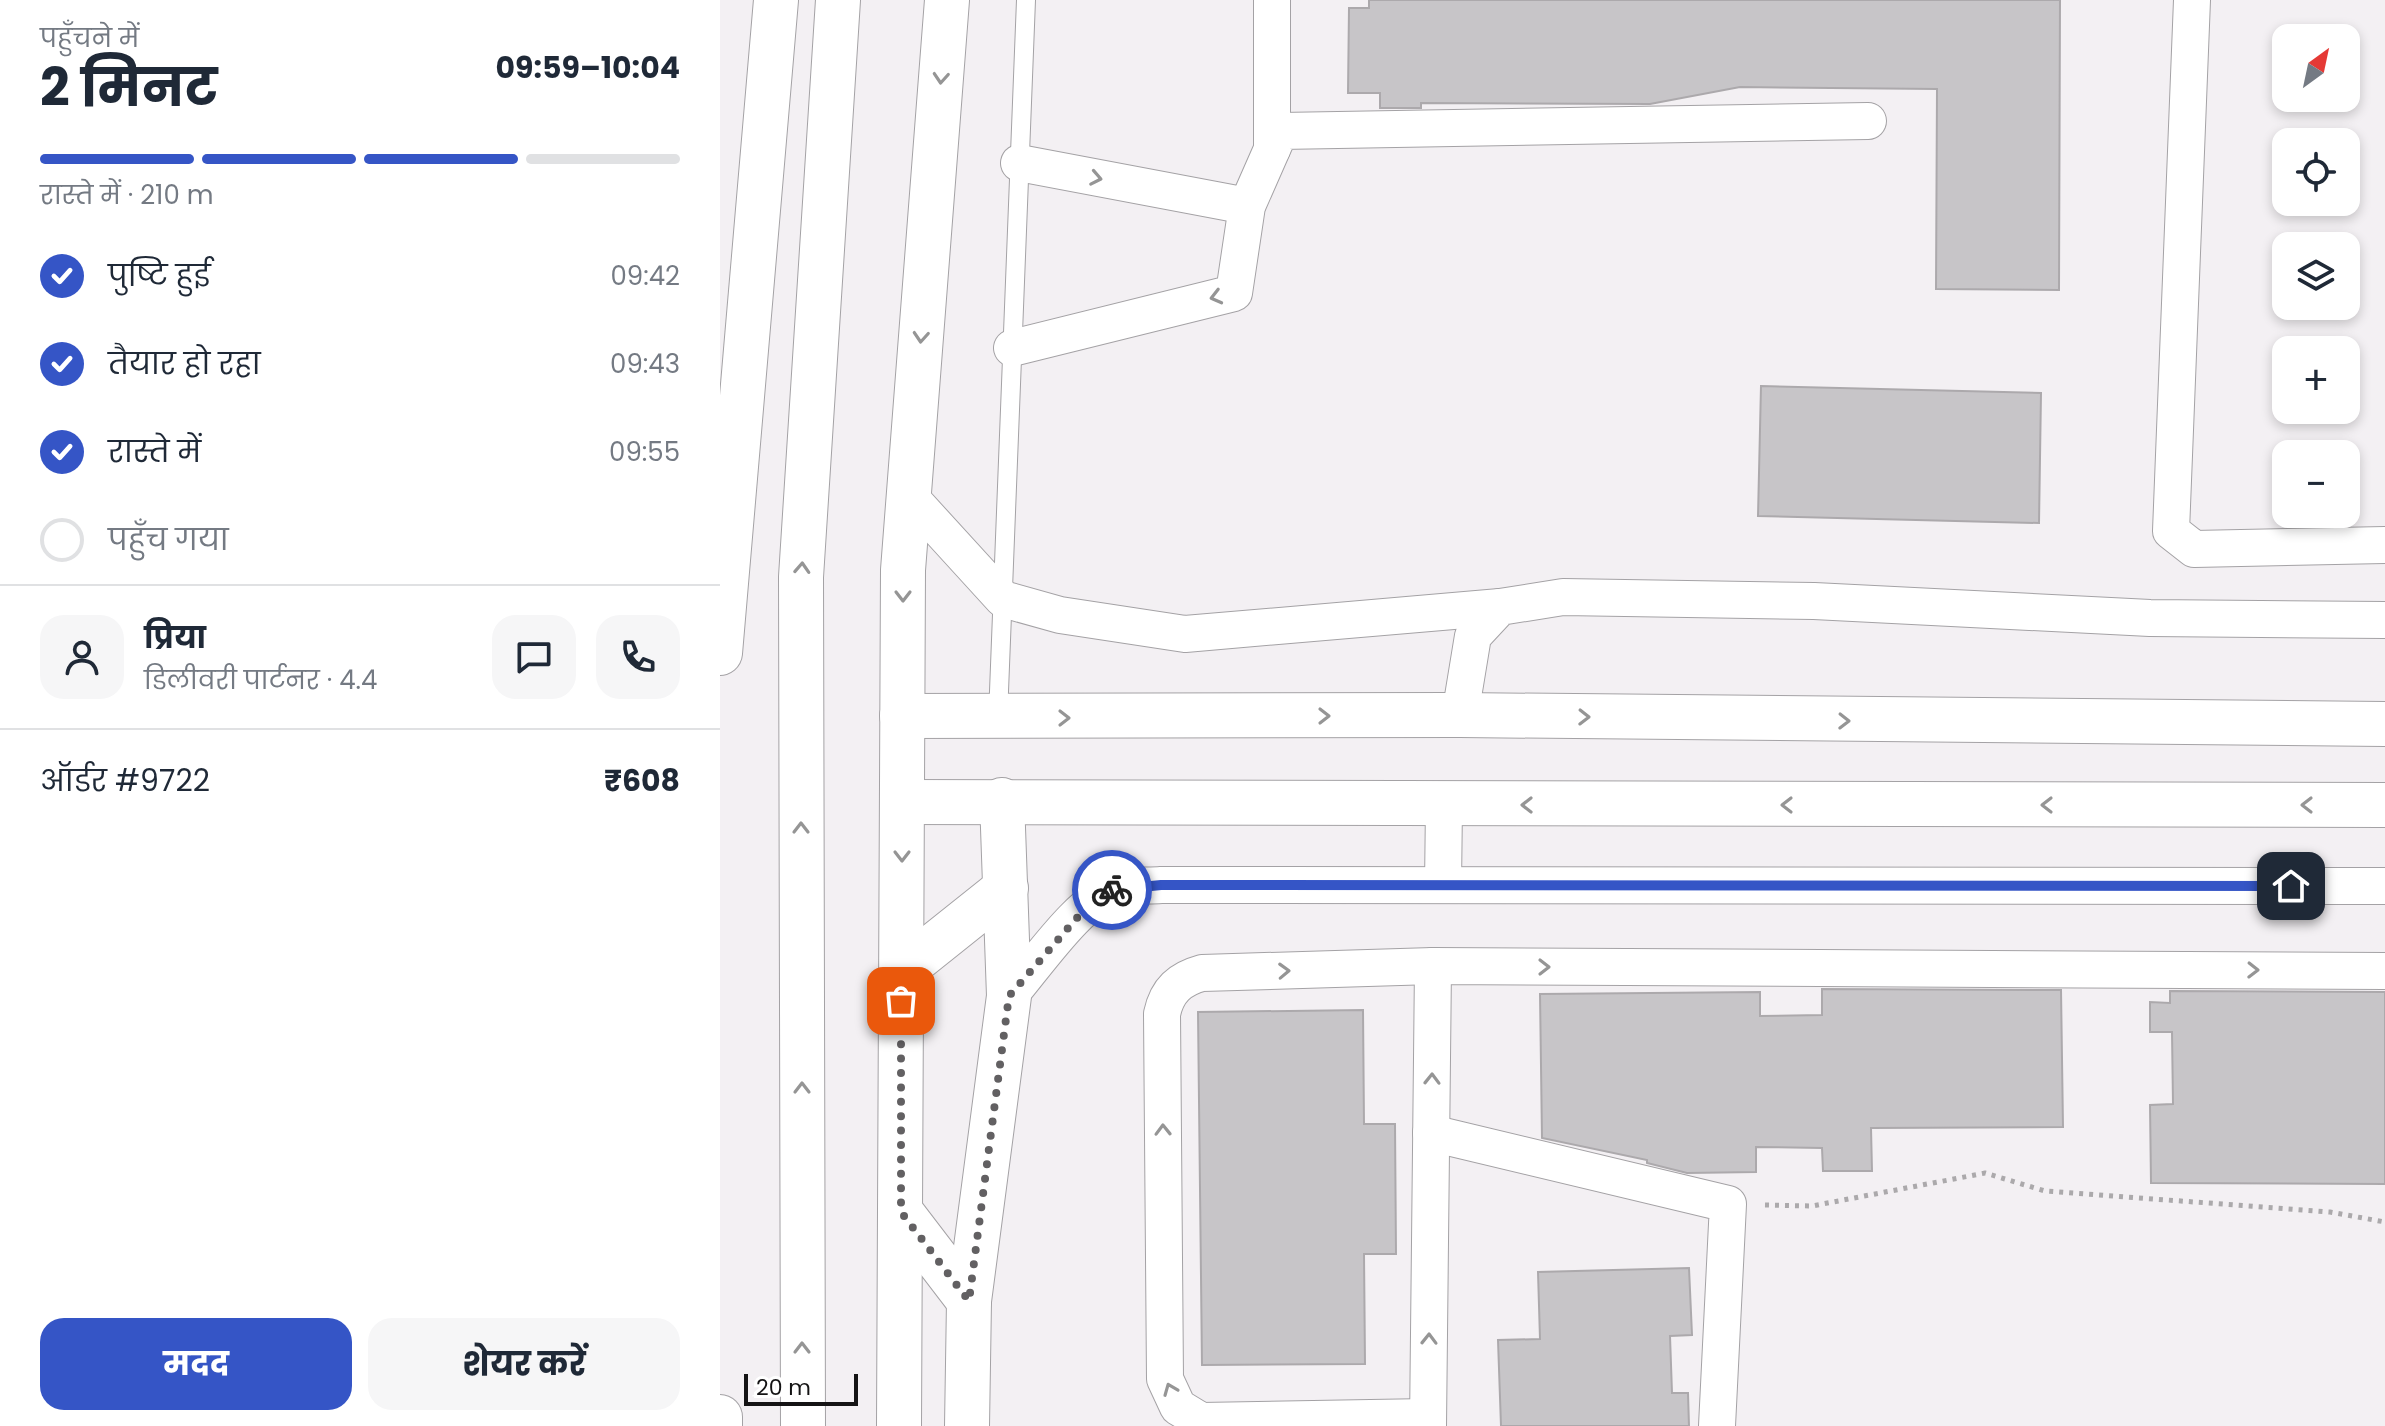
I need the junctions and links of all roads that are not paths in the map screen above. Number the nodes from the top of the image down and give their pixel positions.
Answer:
1 (776, 0) edge
2 (838, 0) edge
3 (947, 0) edge
4 (1026, 0) edge
5 (1272, 0) edge
6 (2192, 0) edge
7 (1868, 121) dead end
8 (1272, 149) junction
9 (1019, 163) junction
10 (1247, 206) junction
11 (1012, 348) junction
12 (909, 496) junction
13 (2385, 545) edge
14 (1003, 599) junction
15 (1500, 607) junction
16 (2385, 620) edge
17 (720, 653) edge
18 (1460, 715) junction
19 (902, 716) junction
20 (998, 718) junction
21 (2385, 724) edge
22 (1002, 800) junction
23 (902, 802) junction
24 (1444, 805) junction
25 (2385, 805) edge
26 (1443, 885) junction
27 (2385, 886) edge
28 (1006, 888) junction
29 (1433, 966) junction
30 (902, 971) junction
31 (2385, 971) edge
32 (1009, 996) junction
33 (1431, 1133) junction
34 (901, 1212) junction
35 (969, 1301) junction
36 (720, 1417) edge
37 (1428, 1422) edge
38 (720, 1426) edge
39 (803, 1426) edge
40 (899, 1426) edge
41 (967, 1426) edge
42 (1717, 1426) edge

1 - 17 street
39 -> 2 street
3 -> 12 street
4 - 9 lane
5 - 8 street
6 - 13 street
7 - 8 street
8 - 10 street
9 -> 10 street
9 - 11 lane
10 -> 11 street
11 - 14 lane
12 - 14 street
12 -> 19 street
14 - 15 street
14 - 20 lane
15 - 16 street
15 - 18 street
20 -> 18 street
18 -> 21 street
19 - 20 street
19 - 23 street
22 - 23 street
22 - 24 street
22 - 28 street
23 -> 30 street
25 -> 24 street
24 - 26 street
26 - 27 street
26 - 32 street
28 - 30 street
28 - 32 street
29 -> 31 street
33 -> 29 street
37 -> 29 street
30 - 34 street
32 - 35 street
37 -> 33 street
33 - 42 street
34 - 35 street
34 - 40 street
35 - 41 street
36 - 38 street

